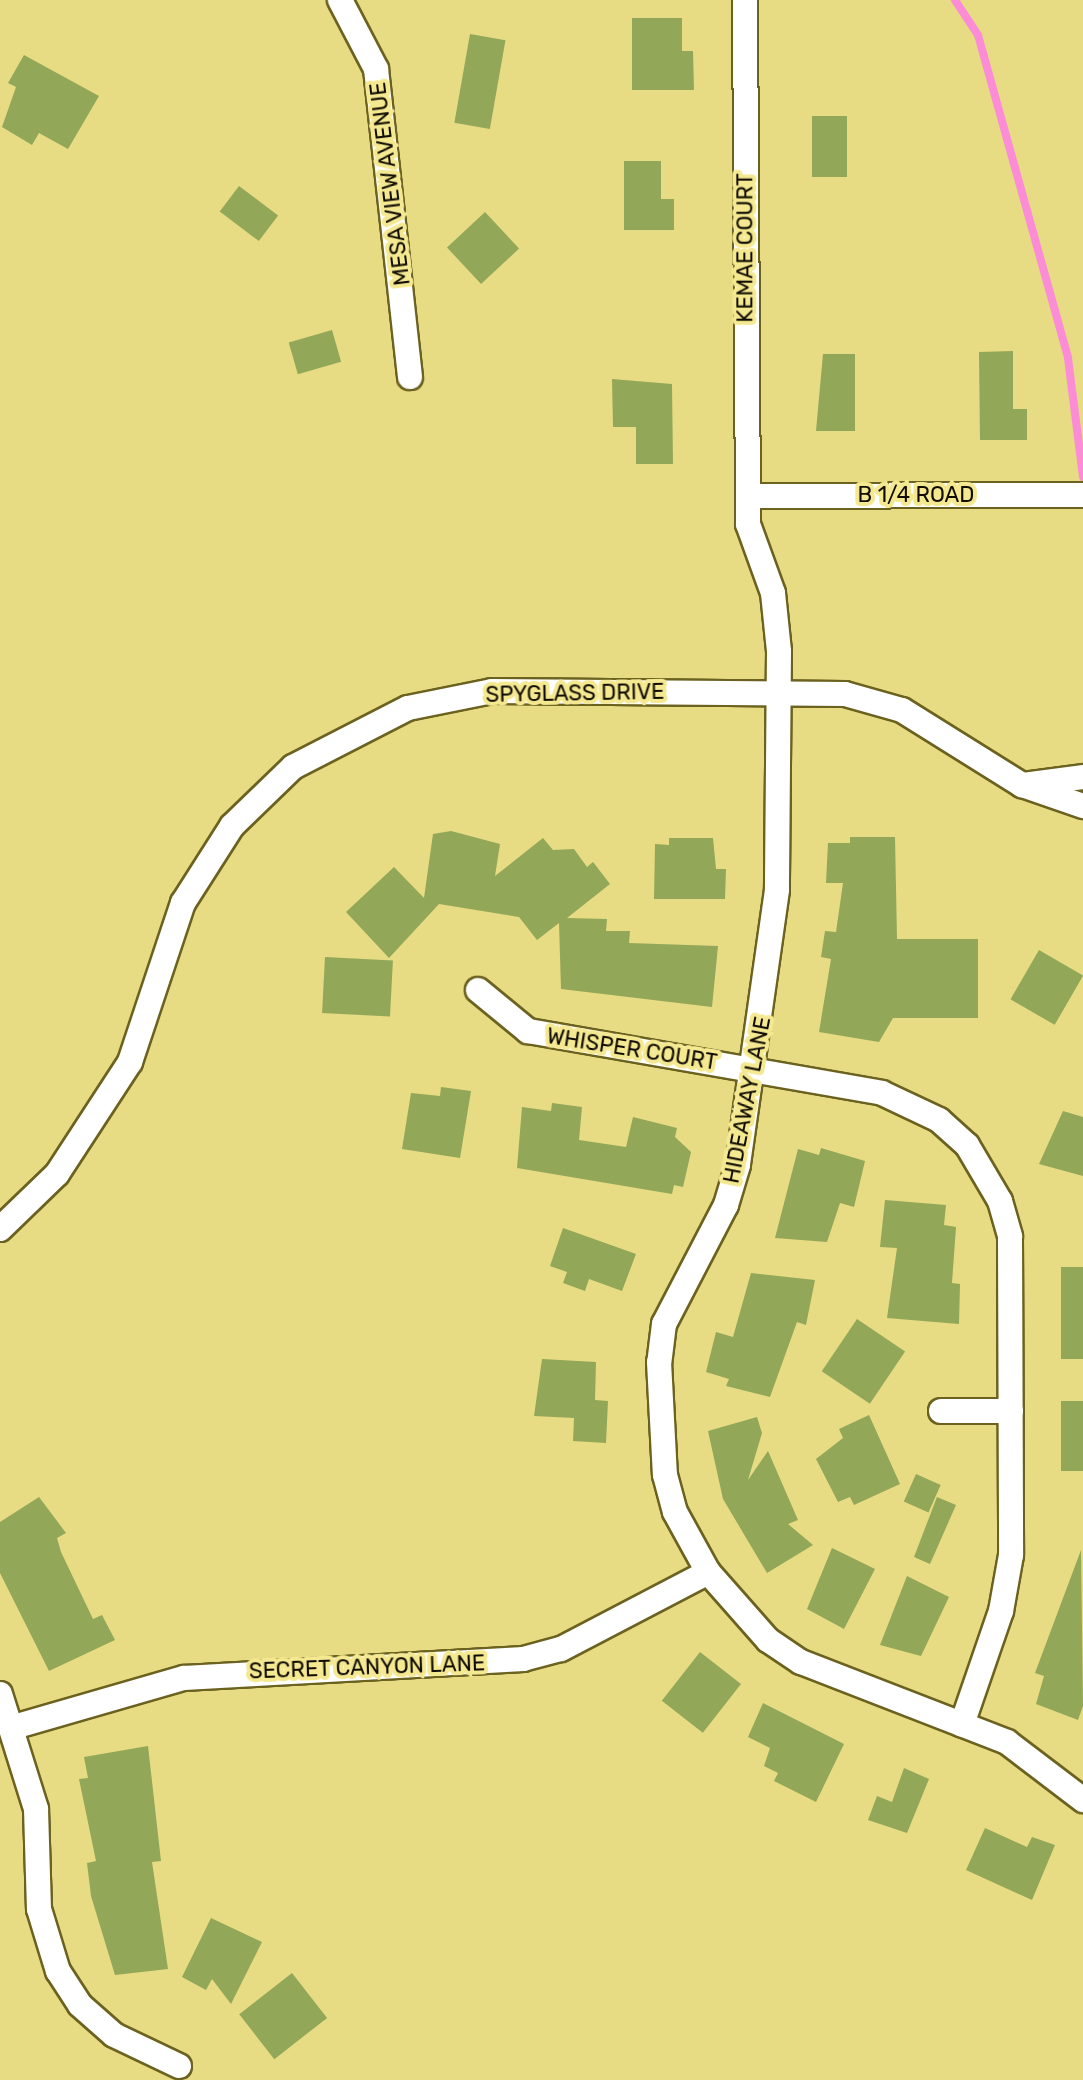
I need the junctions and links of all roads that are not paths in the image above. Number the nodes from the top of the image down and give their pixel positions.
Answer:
1 (340, 0) edge
2 (745, 0) edge
3 (410, 377) dead end
4 (1083, 495) edge
5 (748, 496) junction
6 (779, 692) junction
7 (1083, 777) edge
8 (1022, 785) junction
9 (1083, 806) edge
10 (478, 990) dead end
11 (754, 1069) junction
12 (0, 1229) edge
13 (941, 1411) dead end
14 (1011, 1411) junction
15 (708, 1572) junction
16 (0, 1694) edge
17 (962, 1724) junction
18 (14, 1727) junction
19 (1083, 1800) edge
20 (179, 2066) dead end

1 - 3 street, MESA VIEW AVENUE
2 - 5 street, KEMAE COURT
4 - 5 street, B 1/4 ROAD
5 - 6 street, HIDEAWAY LANE
6 - 8 street, SPYGLASS DRIVE
6 - 11 street, HIDEAWAY LANE
6 - 12 street, SPYGLASS DRIVE
7 - 8 street
8 - 9 street, SPYGLASS DRIVE
10 - 11 street, WHISPER COURT
11 - 14 street, WHISPER COURT
11 - 15 street, HIDEAWAY LANE
13 - 14 street
14 - 17 street, WHISPER COURT
15 - 17 street, HIDEAWAY LANE
15 - 18 street, SECRET CANYON LANE
16 - 18 street
17 - 19 street, HIDEAWAY LANE
18 - 20 street

